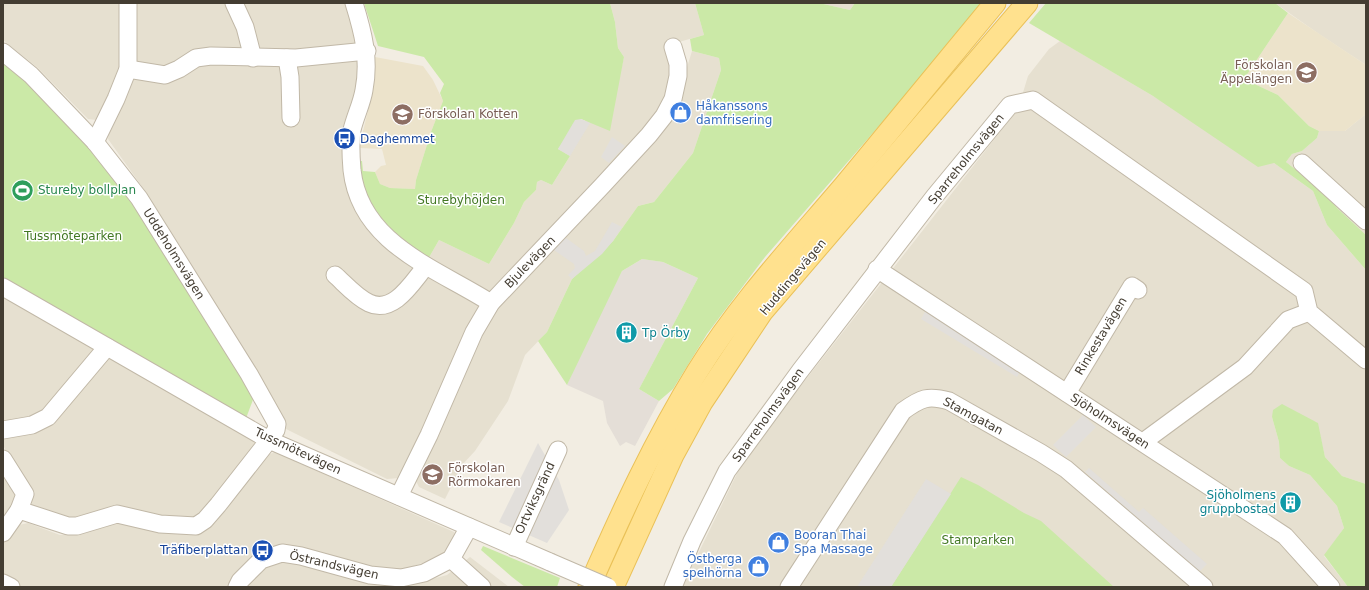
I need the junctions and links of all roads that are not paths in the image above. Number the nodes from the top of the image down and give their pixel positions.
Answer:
1 (128, 3) edge
2 (234, 3) edge
3 (354, 3) edge
4 (995, 3) edge
5 (1027, 3) edge
6 (674, 47) dead end
7 (367, 51) junction
8 (3, 52) edge
9 (253, 58) junction
10 (287, 58) junction
11 (128, 69) junction
12 (291, 118) dead end
13 (95, 142) junction
14 (1302, 163) dead end
15 (1366, 221) edge
16 (426, 266) junction
17 (877, 269) junction
18 (335, 275) dead end
19 (3, 287) edge
20 (1138, 290) dead end
21 (490, 303) junction
22 (1309, 312) junction
23 (107, 347) junction
24 (1366, 360) edge
25 (1067, 393) junction
26 (3, 430) edge
27 (269, 440) junction
28 (1143, 442) junction
29 (558, 450) dead end
30 (3, 459) edge
31 (399, 496) junction
32 (19, 510) junction
33 (470, 527) junction
34 (3, 533) edge
35 (514, 547) junction
36 (451, 559) junction
37 (3, 582) edge
38 (11, 587) edge
39 (237, 587) edge
40 (482, 587) edge
41 (589, 587) edge
42 (608, 587) edge
43 (613, 587) edge
44 (673, 587) edge
45 (789, 587) edge
46 (1204, 587) edge
47 (1331, 587) edge

1 - 11 street
2 - 9 street
3 - 7 street
4 - 41 main road, Huddingevägen
5 - 43 main road, Huddingevägen
6 - 21 street, Bjulevägen
7 - 10 street
7 - 16 street
8 - 13 street, Uddeholmsvägen
9 - 10 street
9 - 11 street
10 - 12 street
11 - 13 street
13 - 27 street, Uddeholmsvägen
14 - 15 street
16 - 18 street
16 - 21 street
17 - 22 street, Sparreholmsvägen
17 - 25 street, Sjöholmsvägen
17 - 44 street, Sparreholmsvägen
19 - 23 street, Tussmötevägen
20 - 25 street, Rinkestavägen
21 - 31 street, Bjulevägen
22 - 24 street
22 - 28 street
23 - 26 street
23 - 27 street, Tussmötevägen
25 - 28 street, Sjöholmsvägen
27 - 31 street, Tussmötevägen
27 - 32 street, Uddeholmsvägen
28 - 47 street, Sjöholmsvägen
29 - 35 street, Ortviksgränd
30 - 32 street
31 - 33 street, Tussmötevägen
32 - 34 street
33 - 35 street, Tussmötevägen
33 - 36 street
35 - 42 street, Tussmötevägen, bridge
36 - 39 street, Östrandsvägen
36 - 40 street
37 - 38 street
45 - 46 street, Stamgatan

